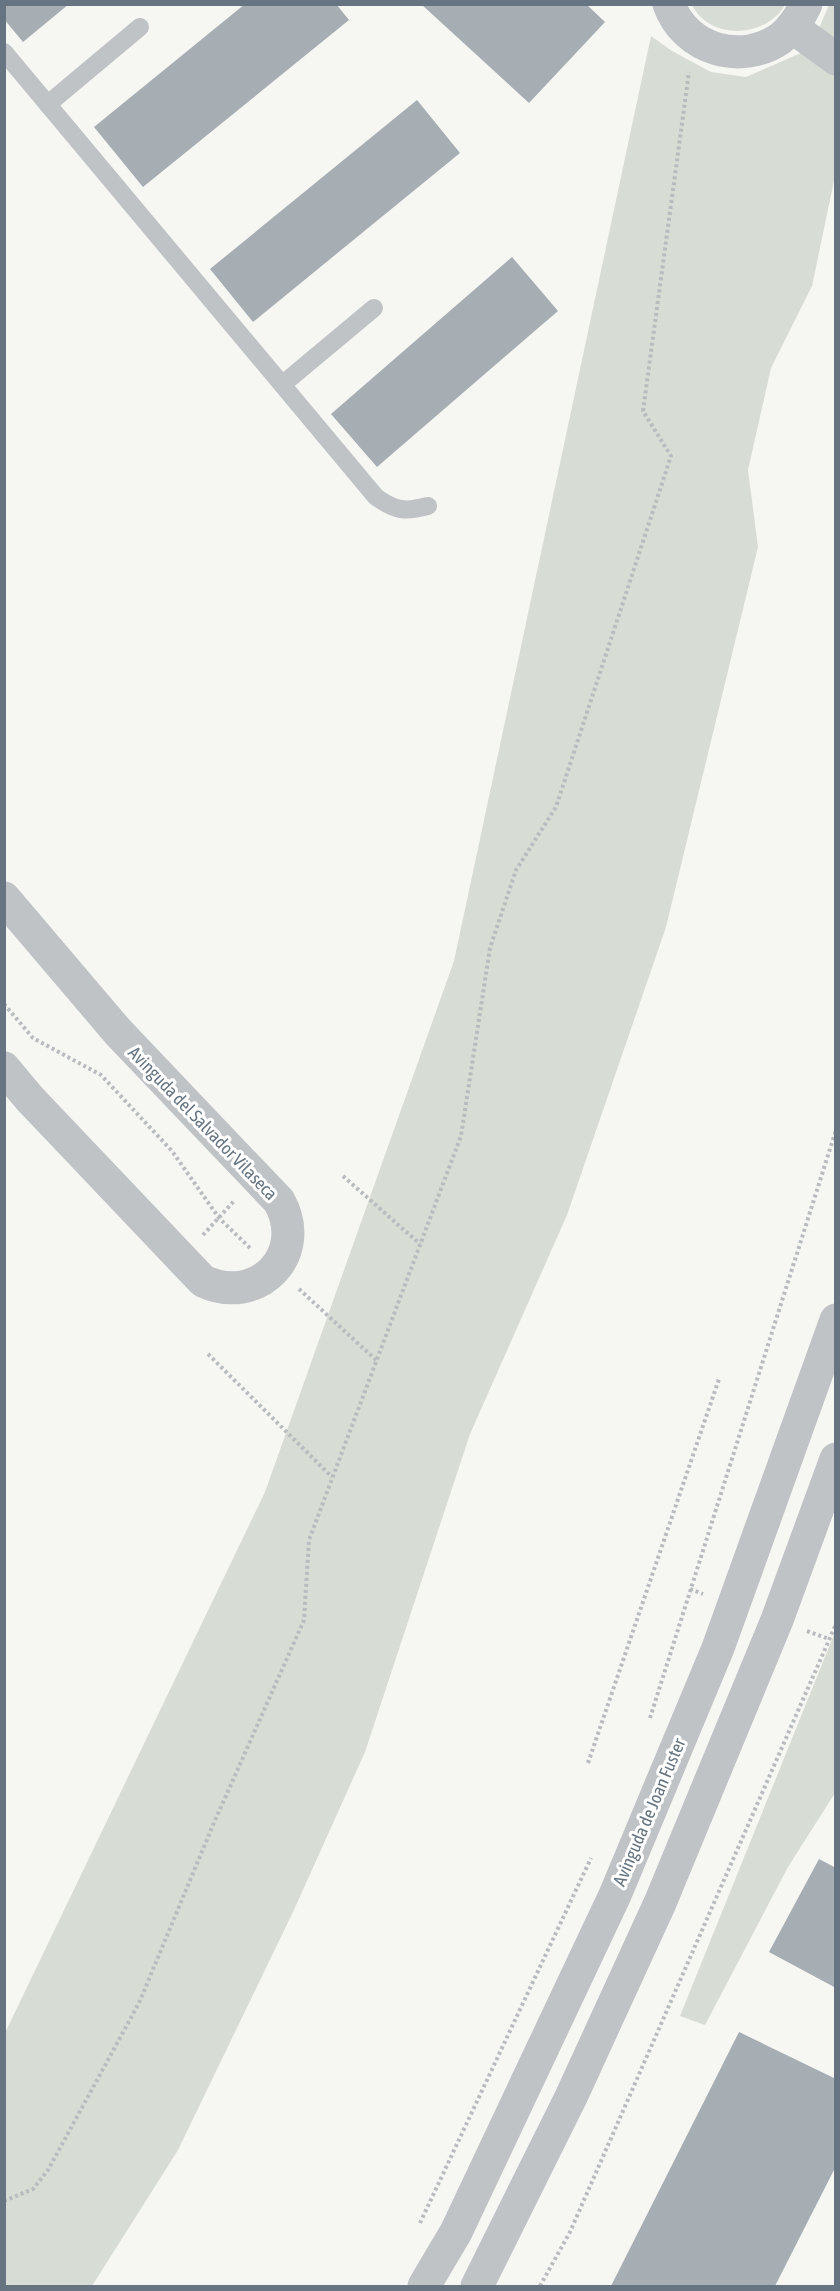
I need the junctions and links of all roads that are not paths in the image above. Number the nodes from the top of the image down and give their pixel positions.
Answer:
1 (669, 4) edge
2 (799, 16) edge
3 (140, 27) dead end
4 (4, 52) edge
5 (836, 59) edge
6 (48, 104) junction
7 (374, 308) dead end
8 (283, 384) junction
9 (428, 506) dead end
10 (4, 898) edge
11 (4, 1068) edge
12 (836, 1320) edge
13 (836, 1459) edge
14 (424, 2286) edge
15 (477, 2286) edge

1 - 2 street
2 - 5 street
3 - 6 lane
4 - 6 lane
6 - 8 lane
7 - 8 lane
8 - 9 lane
10 - 11 street, Avinguda del Salvador Vilaseca
12 - 14 street, Avinguda de Joan Fuster
13 - 15 street

